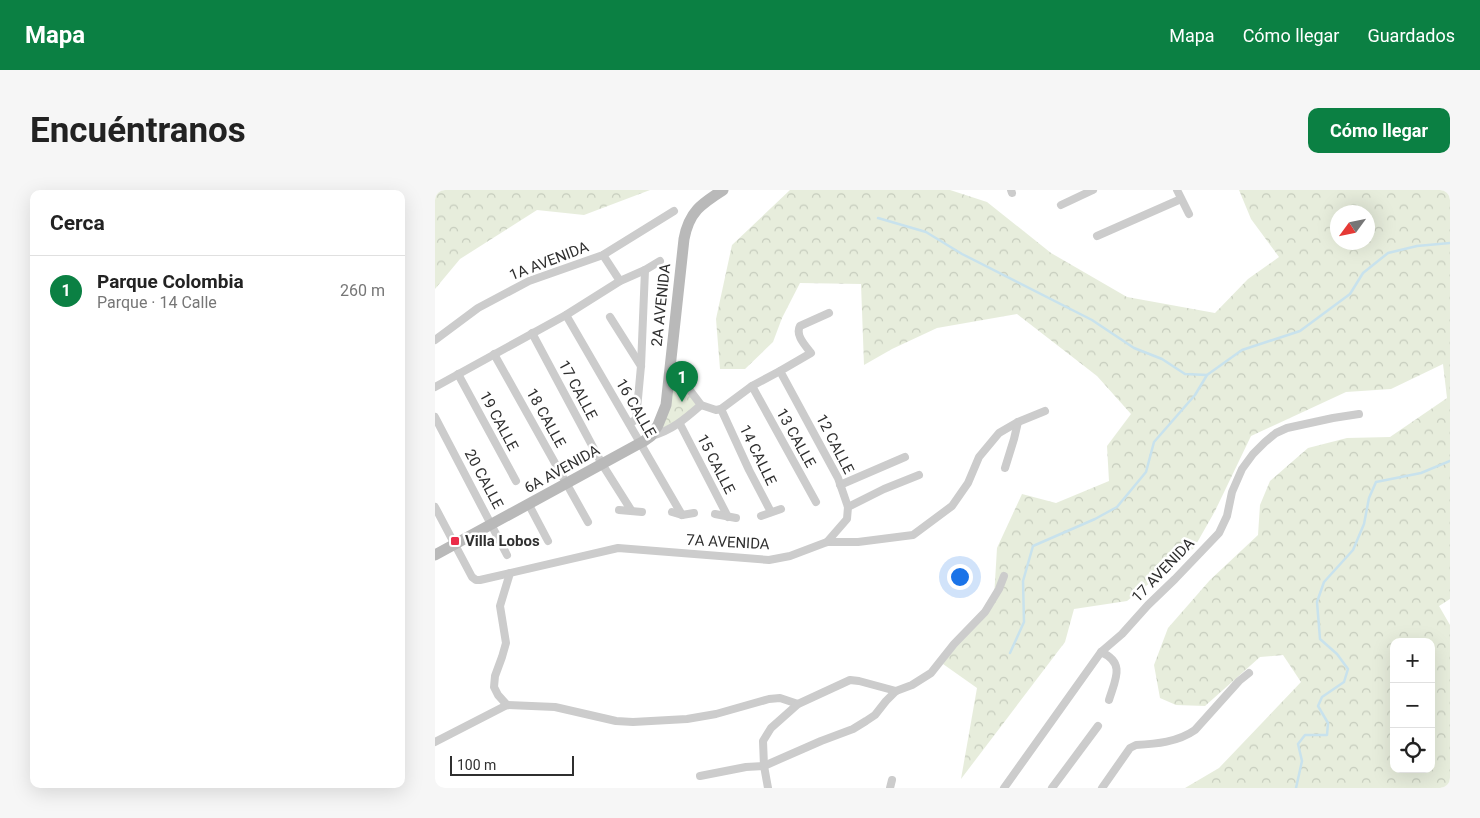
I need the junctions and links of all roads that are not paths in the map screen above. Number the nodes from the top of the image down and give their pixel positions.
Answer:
1 (723, 190) edge
2 (1093, 190) edge
3 (1177, 190) edge
4 (1181, 199) junction
5 (1061, 205) dead end
6 (673, 211) dead end
7 (1189, 214) dead end
8 (1097, 236) dead end
9 (603, 255) junction
10 (660, 261) dead end
11 (645, 270) junction
12 (620, 281) junction
13 (829, 313) dead end
14 (566, 315) junction
15 (610, 317) dead end
16 (532, 334) junction
17 (435, 340) edge
18 (494, 354) junction
19 (670, 364) junction
20 (641, 366) junction
21 (780, 371) junction
22 (458, 374) junction
23 (752, 386) junction
24 (435, 387) edge
25 (701, 405) junction
26 (721, 409) junction
27 (1045, 411) dead end
28 (1359, 414) dead end
29 (435, 417) edge
30 (1018, 422) junction
31 (629, 423) junction
32 (680, 424) junction
33 (651, 436) junction
34 (640, 443) junction
35 (905, 457) dead end
36 (603, 464) junction
37 (1005, 468) dead end
38 (919, 476) dead end
39 (516, 482) dead end
40 (567, 484) junction
41 (841, 485) junction
42 (816, 502) dead end
43 (529, 505) junction
44 (435, 507) edge
45 (848, 508) junction
46 (781, 509) dead end
47 (619, 510) dead end
48 (631, 510) junction
49 (642, 512) dead end
50 (672, 512) dead end
51 (771, 512) junction
52 (694, 513) dead end
53 (715, 514) dead end
54 (682, 515) junction
55 (761, 516) dead end
56 (588, 522) dead end
57 (493, 525) junction
58 (548, 542) dead end
59 (827, 542) junction
60 (455, 544) junction
61 (435, 555) edge
62 (507, 555) dead end
63 (510, 573) junction
64 (1004, 576) dead end
65 (1101, 652) junction
66 (1249, 673) dead end
67 (896, 691) junction
68 (1109, 700) dead end
69 (798, 704) junction
70 (507, 705) junction
71 (1099, 726) dead end
72 (435, 742) edge
73 (764, 766) junction
74 (700, 776) dead end
75 (768, 788) edge
76 (1004, 788) edge
77 (1052, 788) edge
78 (1102, 788) edge

1 - 19 main road, 2A AVENIDA
2 - 5 street
3 - 4 street
4 - 7 street
4 - 8 street
6 - 9 street, 1A AVENIDA
9 - 12 street
9 - 17 street, 1A AVENIDA
10 - 11 street, 2A AVENIDA
11 - 12 street, 2A AVENIDA
11 - 20 street
12 - 14 street, 2A AVENIDA
13 - 21 street
14 - 16 street, 2A AVENIDA
14 - 31 street, 16 CALLE
15 - 20 street
16 - 18 street, 2A AVENIDA
16 - 36 street, 17 CALLE
18 - 22 street, 2A AVENIDA
18 - 40 street, 18 CALLE
19 - 25 street
19 - 33 main road, 2A AVENIDA
20 - 31 street
21 - 23 street
21 - 41 street, 12 CALLE
22 - 24 street, 2A AVENIDA
22 - 39 street, 19 CALLE
23 - 26 street
23 - 42 street, 13 CALLE
25 - 26 street
25 - 32 street, 6A AVENIDA
26 - 51 street, 14 CALLE
27 - 30 street, 7A AVENIDA
28 - 65 street, 17 AVENIDA
29 - 57 street, 20 CALLE
30 - 37 street
30 - 59 street, 7A AVENIDA
31 - 34 street, 16 CALLE
32 - 33 street, 6A AVENIDA
32 - 53 street, 15 CALLE
33 - 34 main road, 6A AVENIDA
34 - 36 main road, 6A AVENIDA
34 - 54 street, 16 CALLE
35 - 41 street
36 - 40 main road, 6A AVENIDA
36 - 48 street, 17 CALLE
38 - 45 street
40 - 43 main road, 6A AVENIDA
40 - 56 street, 18 CALLE
41 - 45 street, 12 CALLE
43 - 57 main road, 6A AVENIDA
43 - 58 street
44 - 60 street
45 - 59 street
46 - 51 street
47 - 48 street
48 - 49 street
50 - 54 street
51 - 55 street
52 - 54 street
57 - 60 main road, 6A AVENIDA
57 - 62 street, 20 CALLE
59 - 63 street, 7A AVENIDA
60 - 61 main road, 6A AVENIDA
60 - 63 street, 7A AVENIDA
63 - 70 street
64 - 67 street
65 - 68 street
65 - 76 street, 17 AVENIDA
66 - 78 street
67 - 69 street
67 - 73 street
69 - 70 street
69 - 73 street
70 - 72 street
71 - 77 street
73 - 74 street
73 - 75 street

